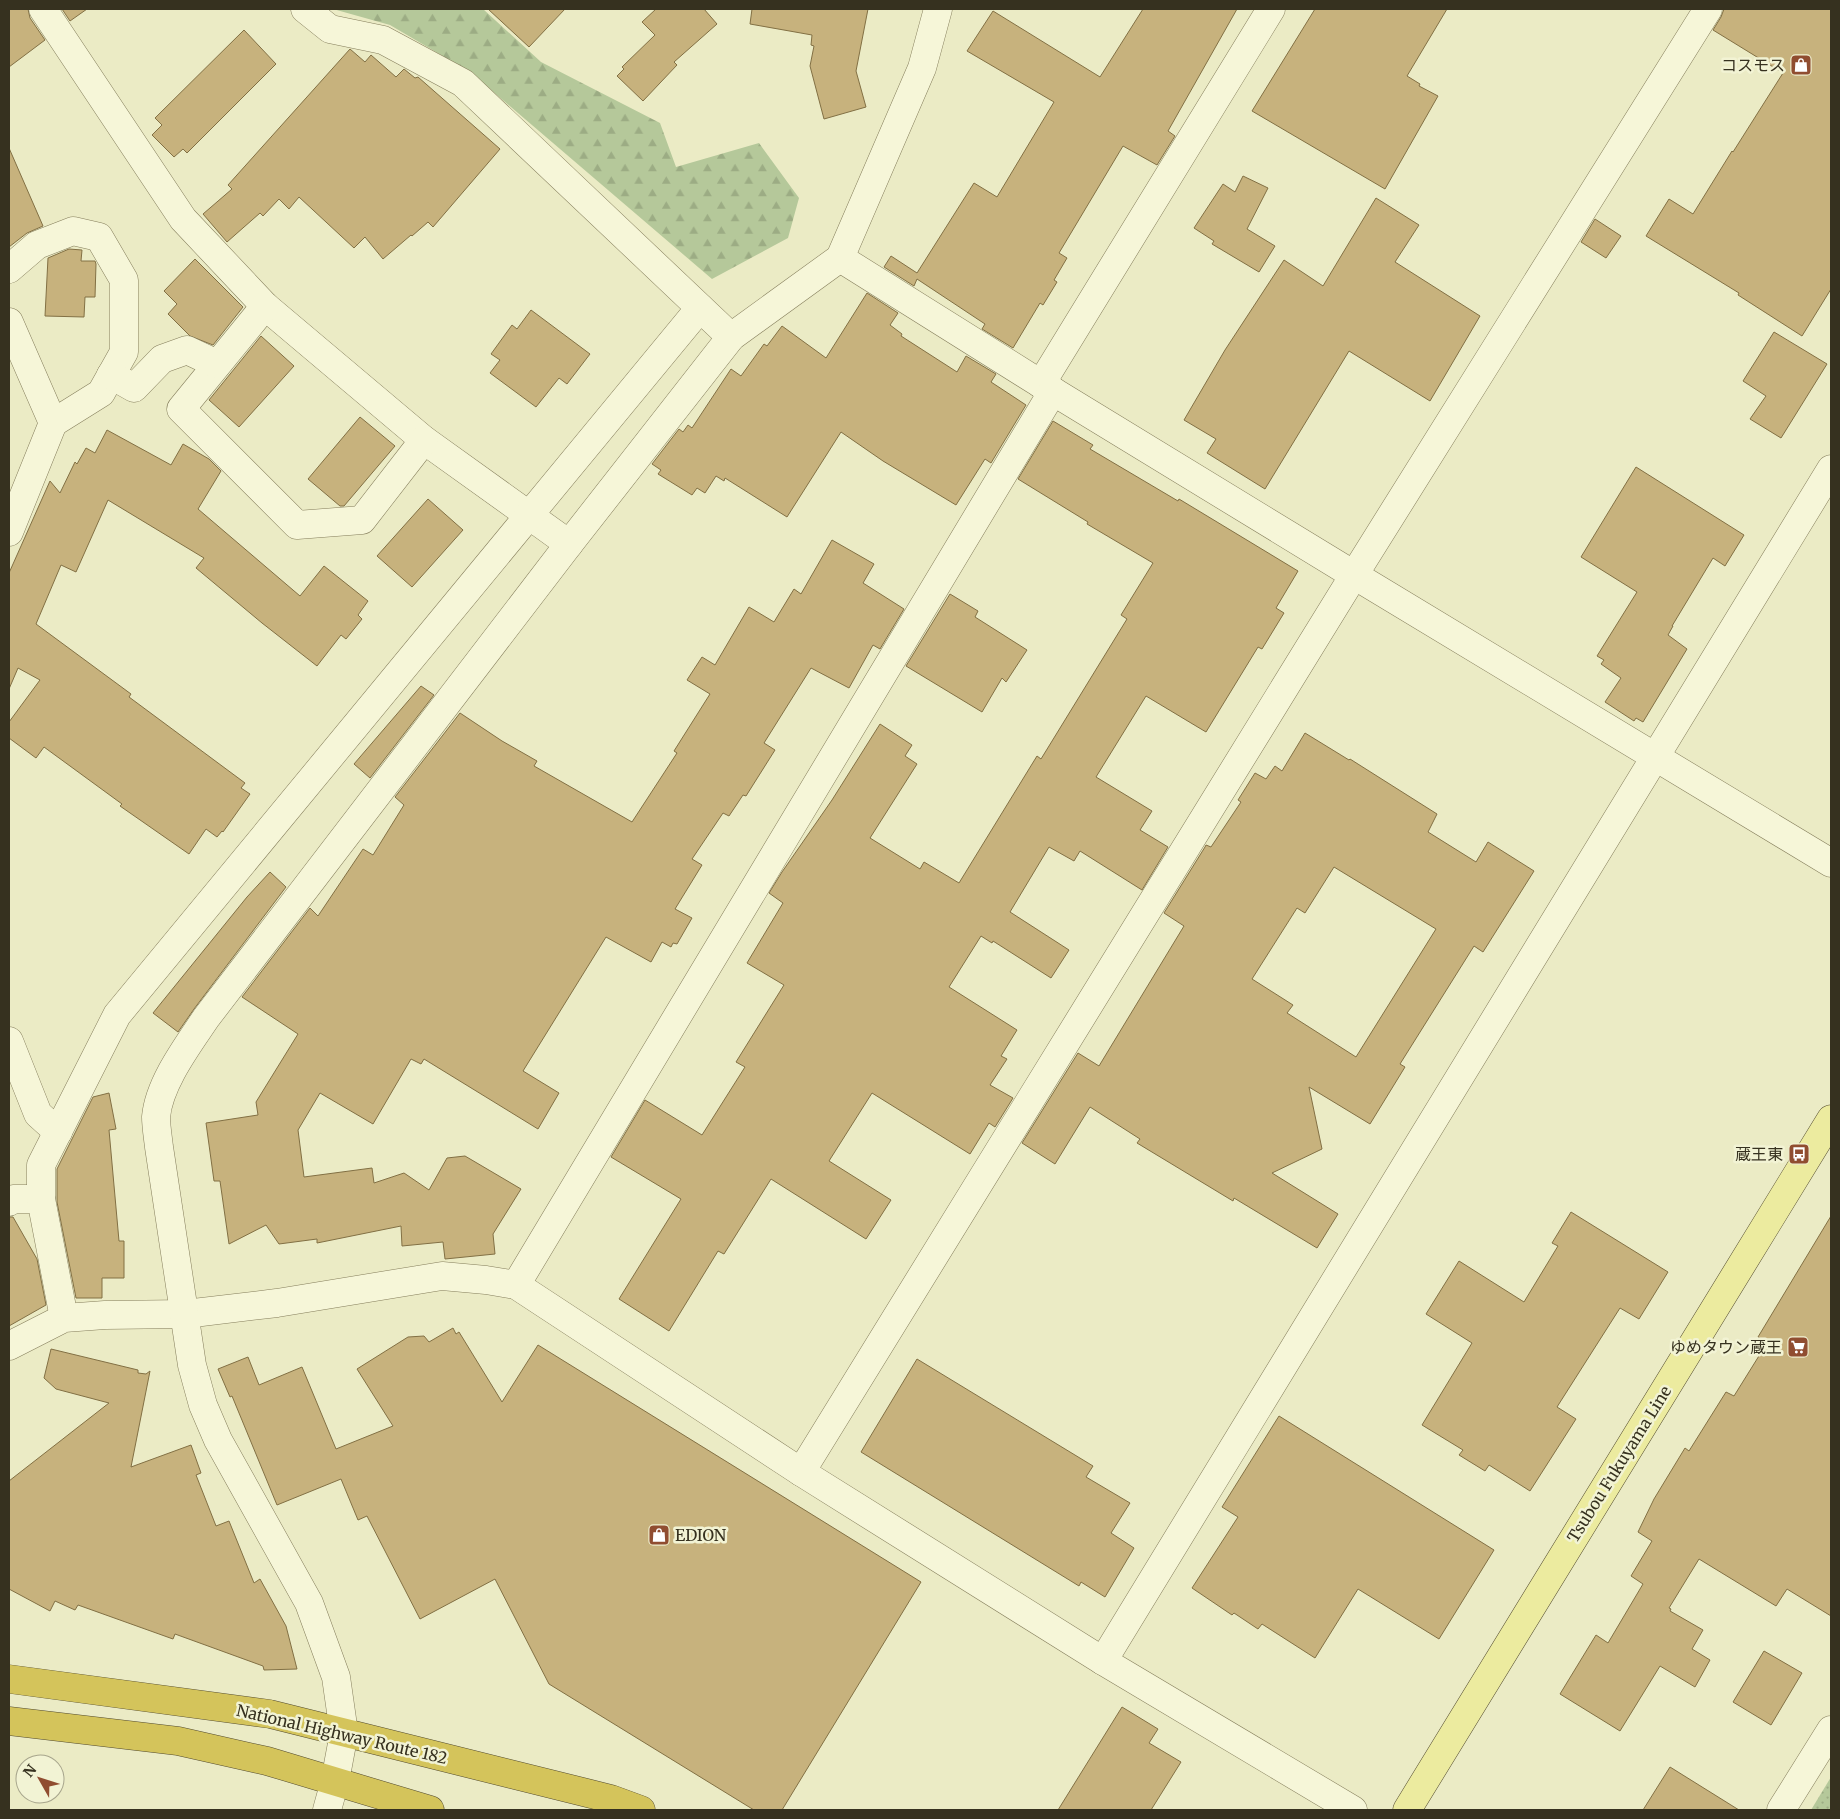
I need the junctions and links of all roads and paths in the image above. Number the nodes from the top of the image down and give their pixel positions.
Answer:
1 (43, 9) edge
2 (305, 9) edge
3 (938, 9) edge
4 (1271, 9) edge
5 (1708, 9) edge
6 (840, 258) junction
7 (9, 269) edge
8 (265, 306) junction
9 (700, 308) junction
10 (9, 322) edge
11 (731, 337) junction
12 (218, 364) junction
13 (111, 375) junction
14 (1047, 387) junction
15 (53, 423) junction
16 (424, 440) junction
17 (1831, 469) edge
18 (530, 516) junction
19 (9, 532) edge
20 (569, 544) junction
21 (1354, 575) junction
22 (1655, 757) junction
23 (1831, 863) edge
24 (9, 1041) edge
25 (1831, 1118) edge
26 (58, 1132) junction
27 (41, 1199) junction
28 (9, 1202) edge
29 (516, 1285) junction
30 (185, 1314) junction
31 (64, 1318) junction
32 (9, 1346) edge
33 (801, 1472) junction
34 (1104, 1661) junction
35 (9, 1679) edge
36 (9, 1721) edge
37 (1831, 1730) edge
38 (344, 1733) junction
39 (335, 1781) junction
40 (327, 1810) edge
41 (430, 1810) edge
42 (641, 1810) edge
43 (1353, 1810) edge
44 (1407, 1810) edge
45 (1781, 1810) edge

1 - 8 street
2 - 9 street
3 - 6 street
4 - 14 street
5 - 21 street
6 - 11 street
6 - 14 street
7 - 13 street
8 - 12 street
8 - 16 street
9 - 11 street
9 - 18 street
10 - 15 street
11 - 20 street
12 - 13 street
12 - 16 street
13 - 15 street
14 - 21 street
14 - 29 street
15 - 19 street
16 - 18 street
17 - 22 street
18 - 20 street
18 - 26 street
20 - 30 street
21 - 22 street
21 - 33 street
22 - 23 street
22 - 34 street
24 - 26 street
25 - 44 main road, Tsubou Fukuyama Line
26 - 27 street
27 - 28 street
27 - 31 street
29 - 30 street
29 - 33 street
30 - 31 street
30 - 38 street
31 - 32 street
33 - 34 street
34 - 43 street
35 - 38 highway, National Highway Route 182
36 - 39 highway
37 - 45 street
38 - 39 street
38 - 42 highway, National Highway Route 182
39 - 40 street
39 - 41 highway

